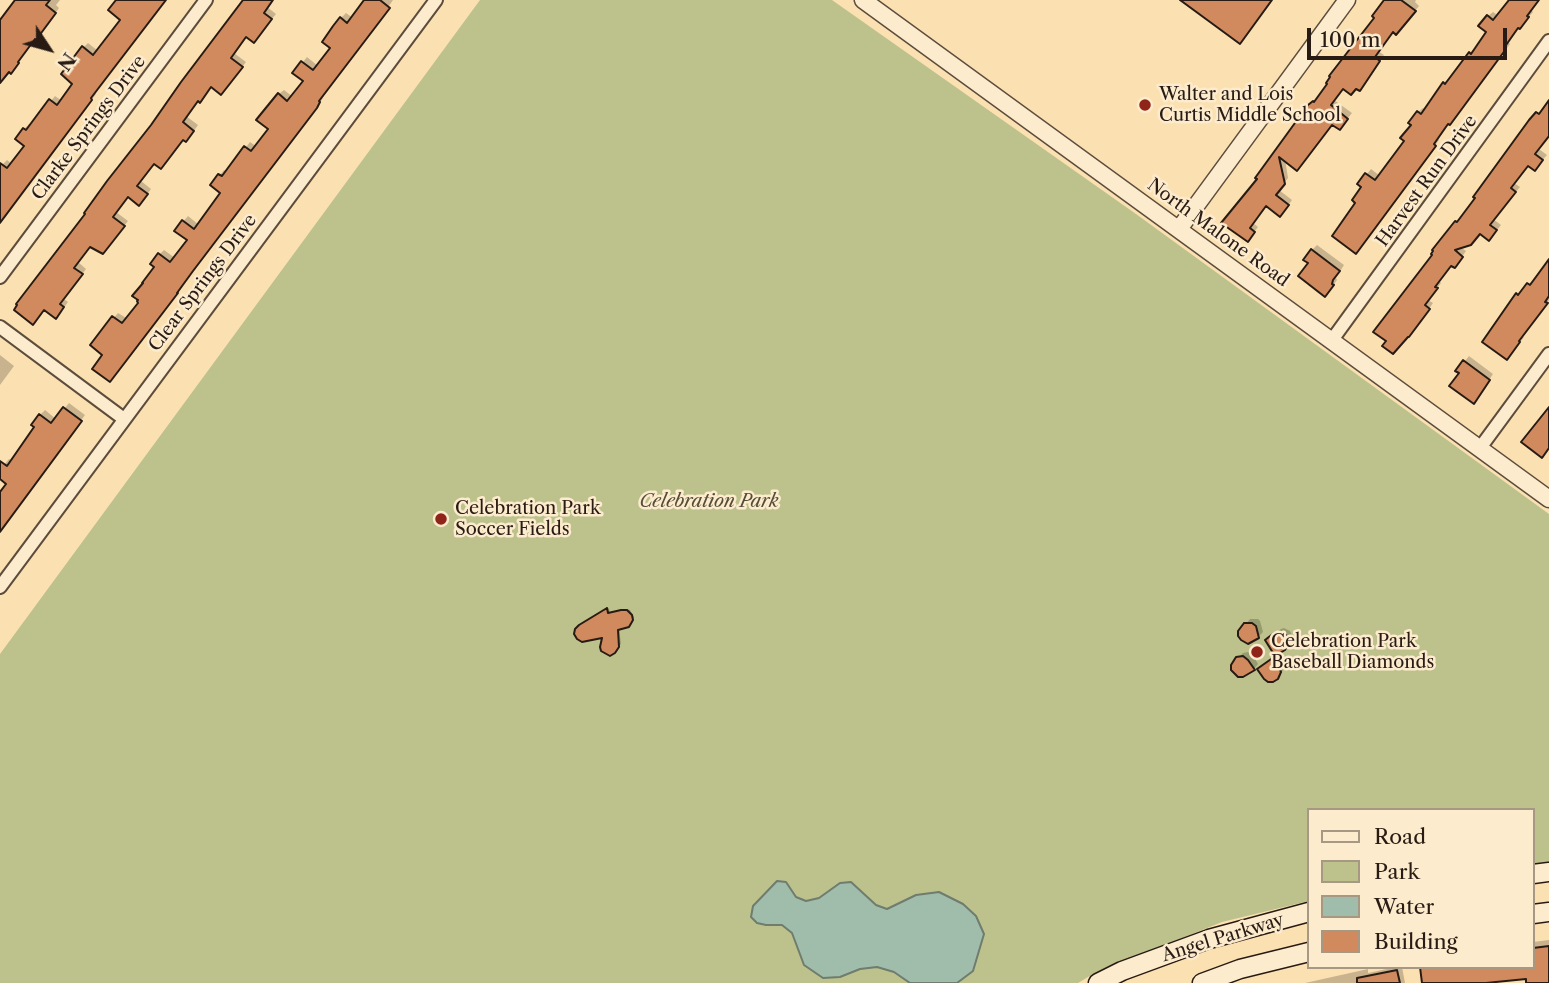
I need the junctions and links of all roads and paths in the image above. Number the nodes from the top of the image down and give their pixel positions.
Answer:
1 (206, 0) edge
2 (436, 0) edge
3 (863, 0) edge
4 (1347, 0) edge
5 (1549, 41) edge
6 (1179, 229) junction
7 (0, 277) edge
8 (0, 327) edge
9 (1332, 340) junction
10 (1549, 354) edge
11 (124, 419) junction
12 (1480, 448) junction
13 (1549, 499) edge
14 (0, 587) edge
15 (1308, 912) edge
16 (1308, 952) edge
17 (1098, 983) edge
18 (1202, 983) edge

1 - 7 street, Clarke Springs Drive
2 - 11 street, Clear Springs Drive
3 - 6 street, North Malone Road
4 - 6 street
5 - 9 street, Harvest Run Drive
6 - 9 street, North Malone Road
8 - 11 street
9 - 12 street, North Malone Road
10 - 12 street
11 - 14 street, Clear Springs Drive
12 - 13 street, North Malone Road
15 - 17 main road, Angel Parkway
16 - 18 main road, Angel Parkway

